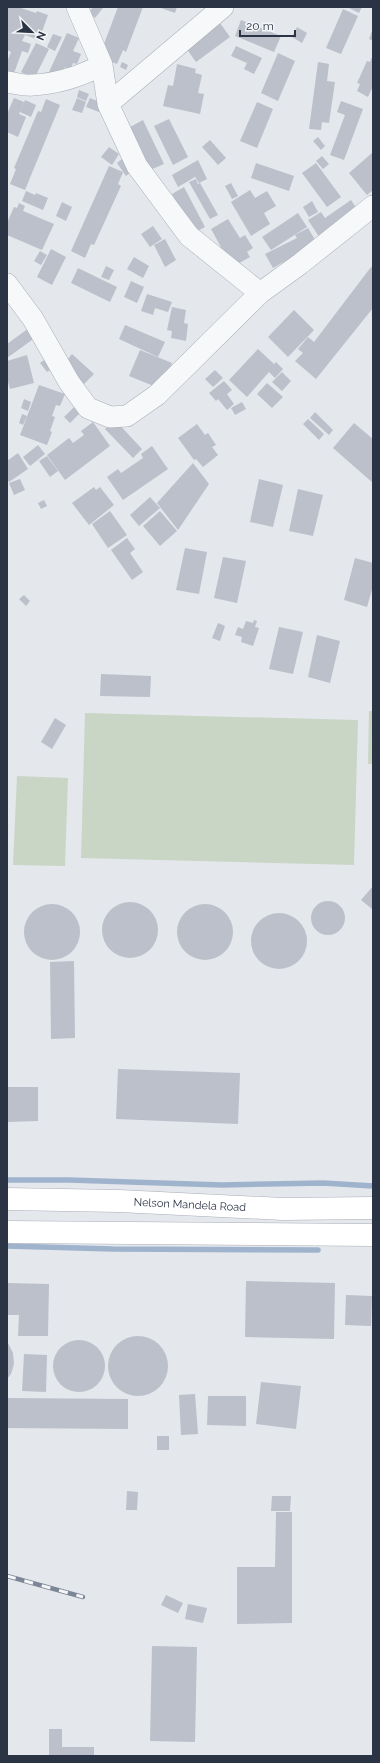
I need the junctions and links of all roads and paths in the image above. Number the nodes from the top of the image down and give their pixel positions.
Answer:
1 (77, 7) edge
2 (223, 7) edge
3 (102, 65) junction
4 (7, 82) edge
5 (108, 104) junction
6 (373, 206) edge
7 (7, 284) edge
8 (260, 292) junction
9 (7, 1199) edge
10 (373, 1208) edge
11 (7, 1232) edge
12 (373, 1235) edge

1 - 3 street
2 - 5 street
3 - 4 street
3 - 5 street
5 - 8 street
6 - 8 street
7 - 8 street
9 - 10 main road, Nelson Mandela Road
11 - 12 main road

